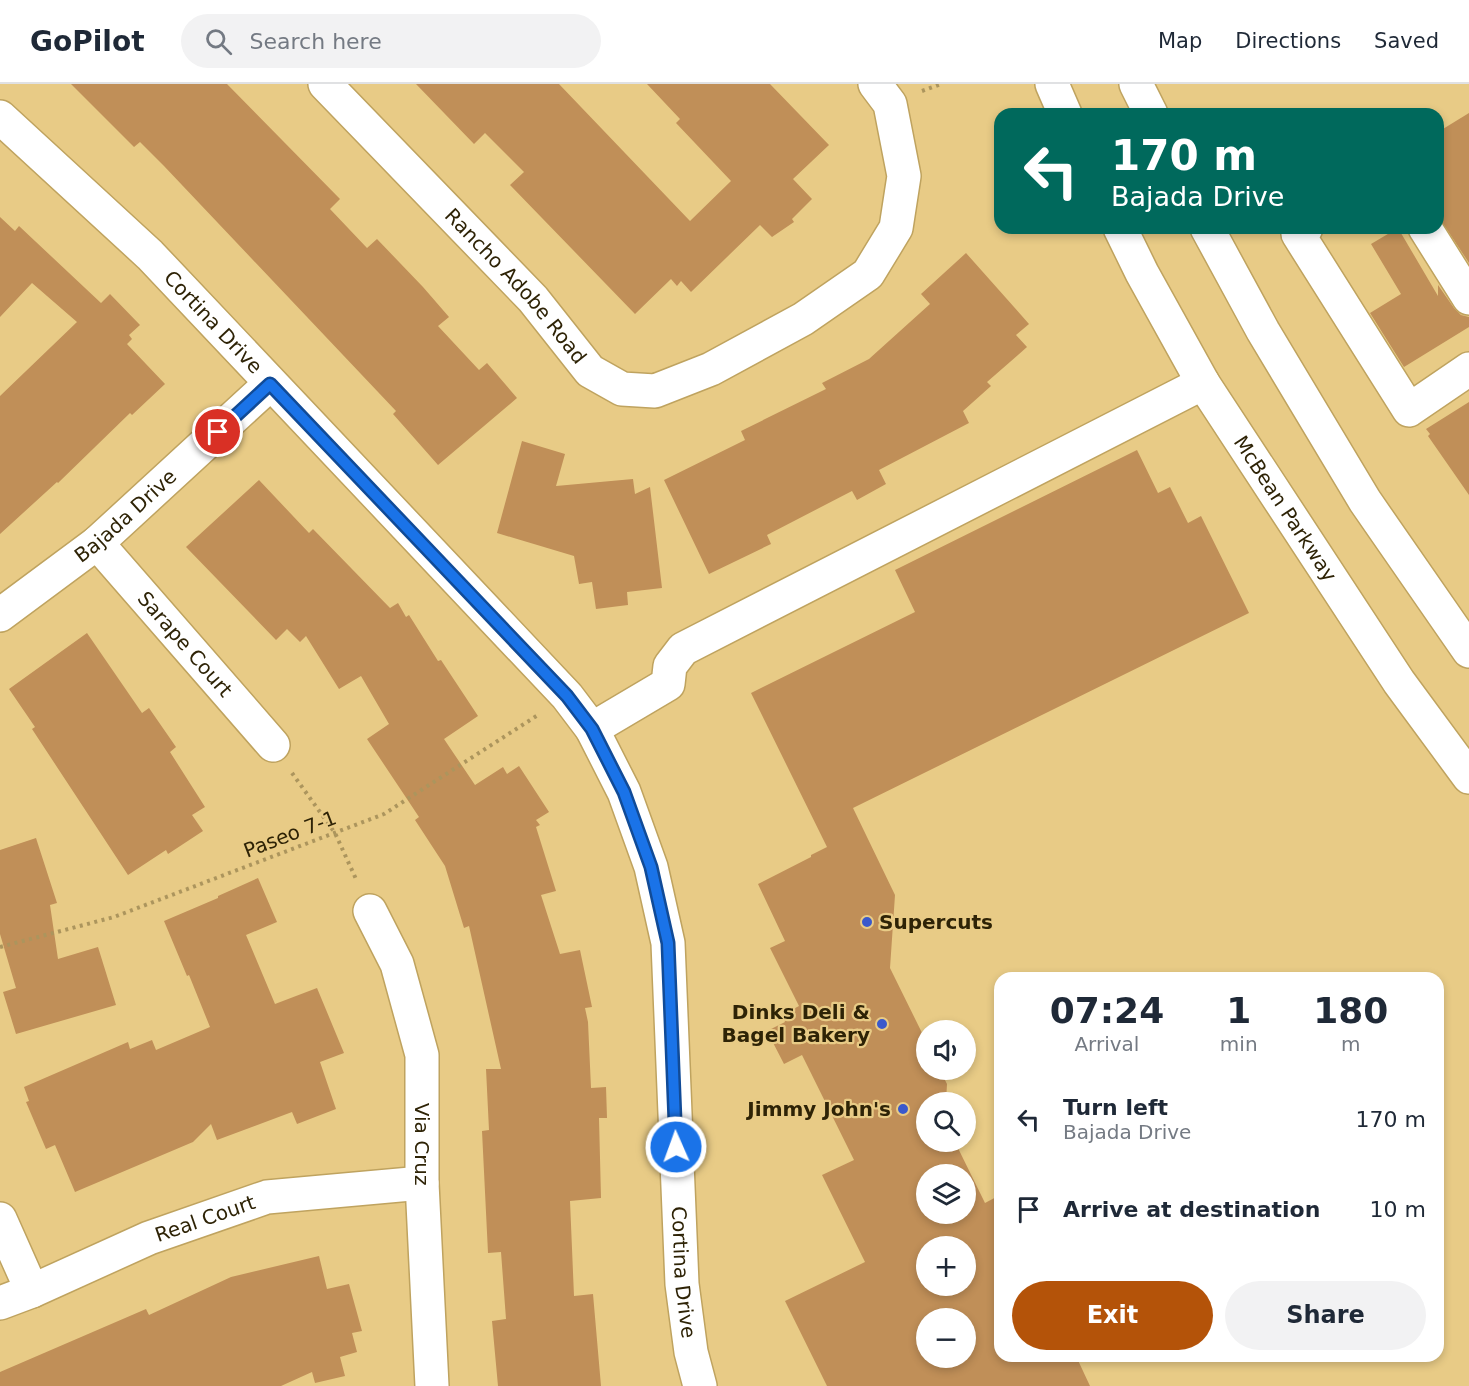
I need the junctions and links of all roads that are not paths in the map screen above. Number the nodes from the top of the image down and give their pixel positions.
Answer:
1 (325, 84) edge
2 (875, 84) edge
3 (1052, 84) edge
4 (1136, 84) edge
5 (1062, 108) edge
6 (1148, 108) edge
7 (0, 117) edge
8 (1123, 234) edge
9 (1211, 234) edge
10 (1298, 234) edge
11 (1429, 234) edge
12 (1469, 298) edge
13 (1469, 369) edge
14 (270, 384) junction
15 (1203, 384) junction
16 (97, 543) junction
17 (0, 615) edge
18 (1466, 644) edge
19 (592, 729) junction
20 (273, 745) road end
21 (1469, 777) edge
22 (370, 911) road end
23 (422, 1183) junction
24 (0, 1219) edge
25 (32, 1291) junction
26 (0, 1303) edge
27 (432, 1386) edge
28 (700, 1386) edge

1 - 2 street, Rancho Adobe Road
3 - 5 street
4 - 6 street
7 - 14 street, Cortina Drive
8 - 15 street, McBean Parkway
9 - 18 street
10 - 13 street
11 - 12 street
14 - 16 street, Bajada Drive
14 - 19 street, Cortina Drive
15 - 19 street
15 - 21 street, McBean Parkway
16 - 17 street, Bajada Drive
16 - 20 street, Sarape Court
19 - 28 street, Cortina Drive
22 - 23 street, Via Cruz
23 - 25 street, Real Court
23 - 27 street, Via Cruz
24 - 25 street
25 - 26 street, Real Court

